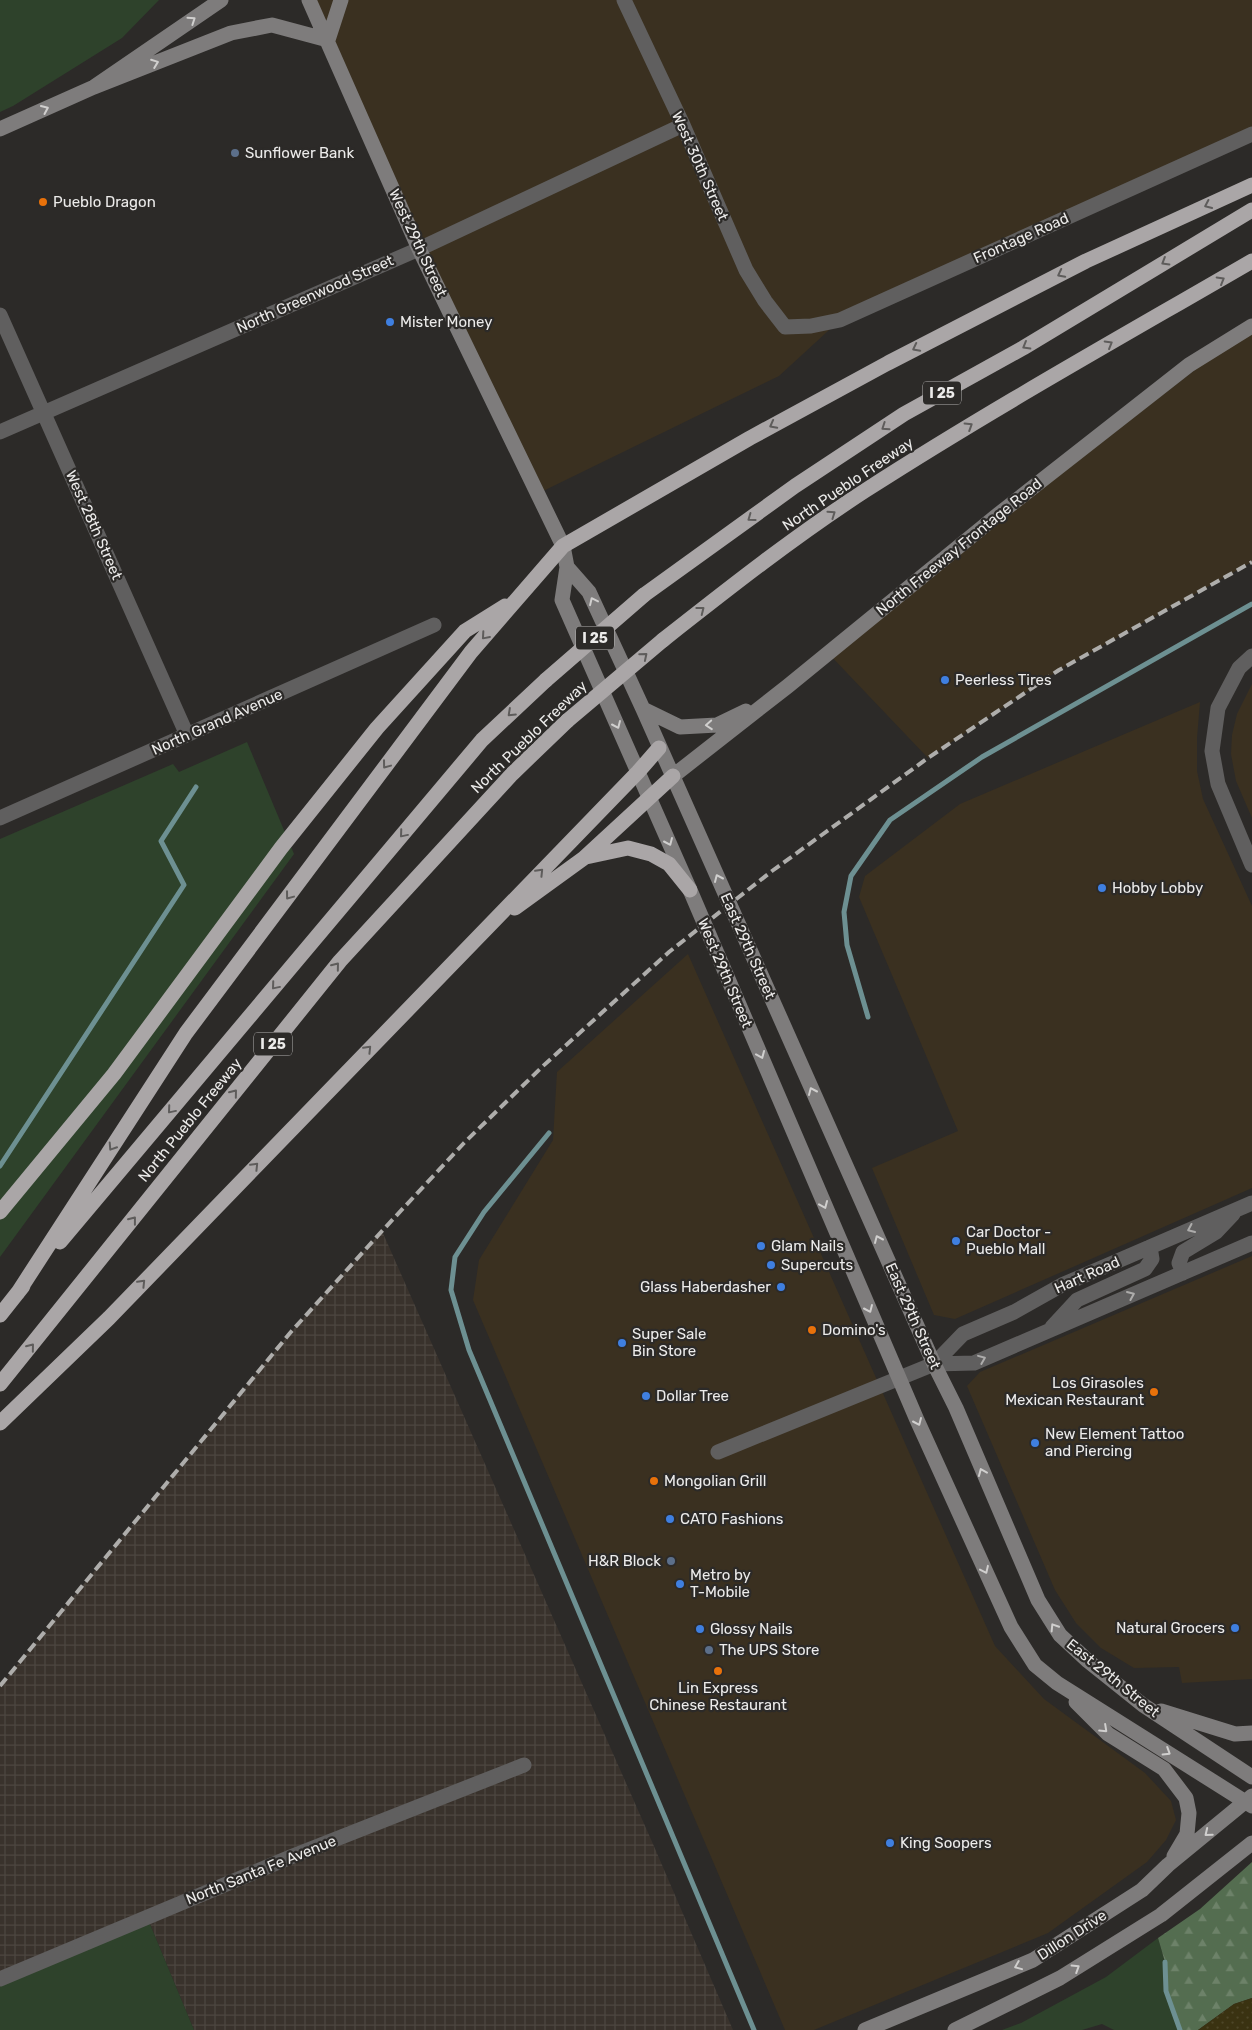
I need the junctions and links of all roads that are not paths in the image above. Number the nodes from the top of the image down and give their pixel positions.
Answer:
1 (221, 0) edge
2 (309, 0) edge
3 (340, 0) edge
4 (624, 0) edge
5 (328, 40) junction
6 (94, 87) junction
7 (683, 125) junction
8 (0, 129) edge
9 (1252, 134) edge
10 (1252, 185) edge
11 (1252, 210) edge
12 (419, 249) junction
13 (1252, 261) edge
14 (0, 315) edge
15 (1252, 326) edge
16 (786, 327) joint
17 (44, 413) junction
18 (0, 432) edge
19 (562, 546) junction
20 (567, 567) junction
21 (519, 598) junction
22 (434, 625) dead end
23 (1252, 656) edge
24 (770, 700) junction
25 (642, 709) junction
26 (187, 735) junction
27 (659, 748) junction
28 (638, 772) junction
29 (673, 776) junction
30 (649, 797) junction
31 (0, 818) edge
32 (584, 858) junction
33 (1252, 866) edge
34 (690, 890) junction
35 (481, 932) junction
36 (1246, 1205) edge
37 (0, 1212) edge
38 (1252, 1242) edge
39 (1150, 1247) junction
40 (1183, 1273) junction
41 (17, 1294) junction
42 (0, 1315) edge
43 (1050, 1330) junction
44 (934, 1364) junction
45 (899, 1377) junction
46 (0, 1384) edge
47 (0, 1423) edge
48 (718, 1452) dead end
49 (1057, 1683) junction
50 (1143, 1705) junction
51 (1252, 1733) edge
52 (524, 1765) dead end
53 (1252, 1777) edge
54 (1250, 1801) edge
55 (1252, 1843) edge
56 (1168, 1865) junction
57 (0, 1979) edge
58 (865, 2030) edge
59 (955, 2030) edge

6 -> 1 main road
2 - 5 main road, West 29th Street
3 - 5 main road
4 - 7 street, West 30th Street
6 -> 5 main road
5 - 12 main road, West 29th Street
8 -> 6 main road
7 - 12 street, North Greenwood Street
7 - 16 street, West 30th Street
9 - 16 street, Frontage Road
10 -> 19 highway
11 -> 41 highway, North Pueblo Freeway / I 25, bridge
12 - 17 street, North Greenwood Street
12 - 19 main road, West 29th Street
46 -> 13 highway, North Pueblo Freeway / I 25, bridge
14 - 17 street, West 28th Street
15 - 24 main road, North Freeway Frontage Road
17 - 18 street, North Greenwood Street
17 - 26 street, West 28th Street
19 - 20 main road, West 29th Street
19 - 21 highway
25 -> 20 main road, West 29th Street
20 -> 28 main road, West 29th Street
21 - 37 highway
21 -> 41 highway
22 - 26 street, North Grand Avenue
23 - 33 street
24 -> 25 main road
24 - 29 main road, North Freeway Frontage Road
25 - 27 main road, West 29th Street
26 - 31 street, North Grand Avenue
27 - 28 highway
27 - 29 main road, West 29th Street
28 - 30 main road, West 29th Street
35 -> 28 highway
29 - 30 highway
44 -> 29 main road, East 29th Street
30 - 32 highway
30 -> 34 main road, West 29th Street
32 - 34 highway
32 - 35 highway
34 -> 45 main road, West 29th Street
47 -> 35 highway
36 -> 39 street, Hart Road
36 - 40 street
38 - 40 street, Hart Road
39 - 43 street
39 - 44 street, Hart Road
43 -> 40 street, Hart Road
41 - 42 highway, North Pueblo Freeway / I 25
44 -> 43 street, Hart Road
44 - 45 street, Hart Road
50 -> 44 main road, East 29th Street
45 - 48 street, Hart Road
45 -> 49 main road, East 29th Street
49 -> 54 main road, East 29th Street
49 -> 56 main road
50 - 51 main road
50 - 53 main road, East 29th Street
52 - 57 street, North Santa Fe Avenue
54 -> 56 main road, Dillon Drive
59 -> 55 main road, Dillon Drive
56 -> 58 main road, Dillon Drive

